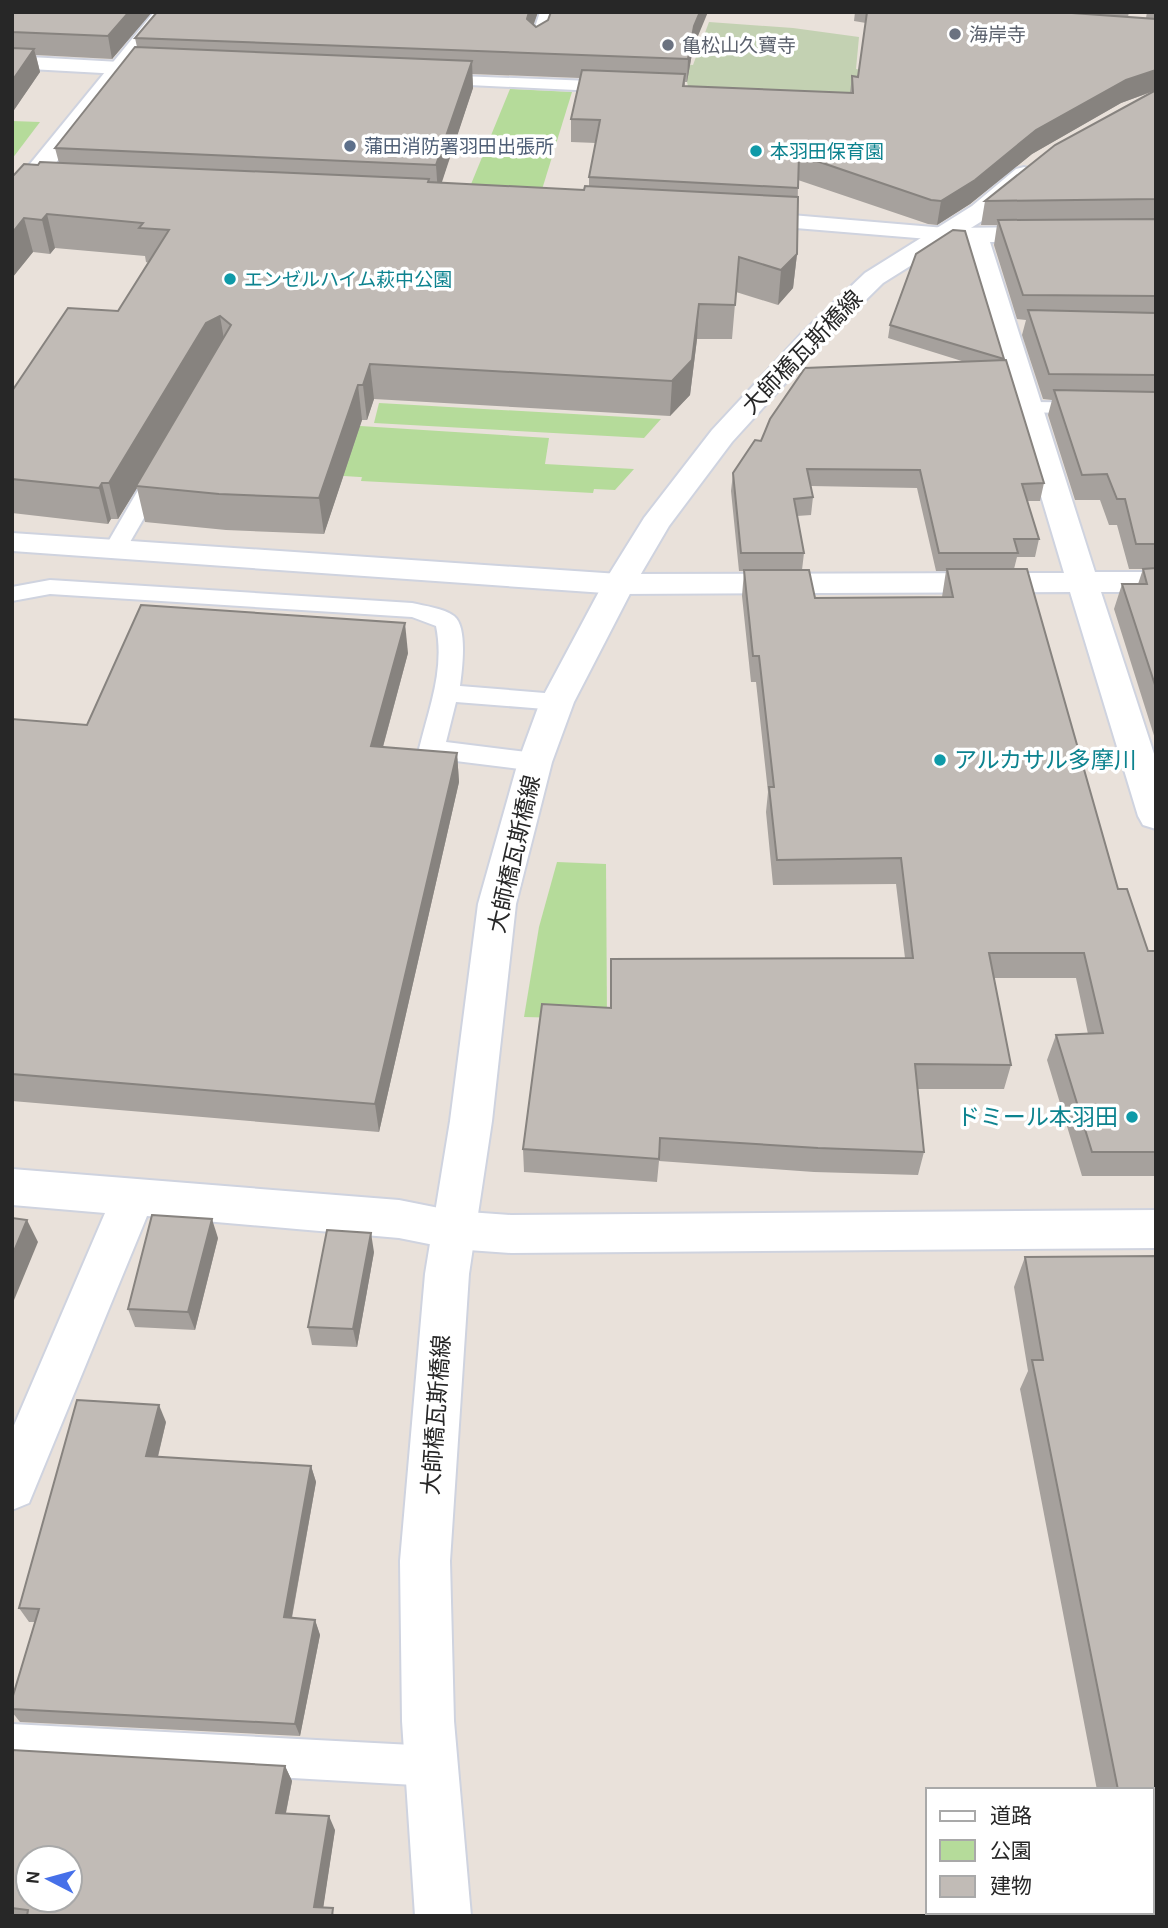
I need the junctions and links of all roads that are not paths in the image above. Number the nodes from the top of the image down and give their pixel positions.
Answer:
1 (548, 12) edge
2 (171, 13) edge
3 (538, 42) edge
4 (12, 62) edge
5 (129, 68) junction
6 (413, 79) edge
7 (637, 88) edge
8 (1054, 154) edge
9 (25, 189) edge
10 (715, 217) edge
11 (1156, 233) edge
12 (960, 234) junction
13 (1027, 408) junction
14 (1156, 409) edge
15 (169, 456) edge
16 (12, 542) edge
17 (115, 549) junction
18 (1083, 582) junction
19 (1156, 582) edge
20 (619, 584) junction
21 (12, 594) edge
22 (445, 693) junction
23 (557, 702) junction
24 (535, 762) junction
25 (1156, 816) edge
26 (12, 1186) edge
27 (133, 1197) junction
28 (1156, 1228) edge
29 (454, 1230) junction
30 (12, 1487) edge
31 (12, 1743) edge
32 (432, 1766) junction
33 (443, 1916) edge

1 - 3 lane
2 - 5 street
4 - 5 street
5 - 9 street
6 - 7 lane
8 - 12 street, 大師橋瓦斯橋線
10 - 12 street
11 - 12 street
12 - 13 street
12 - 20 street, 大師橋瓦斯橋線
13 - 14 lane
13 - 18 street
15 - 17 lane
16 - 17 street
17 - 20 street
18 - 19 street
18 - 20 street
18 - 25 street
20 - 23 street, 大師橋瓦斯橋線
21 - 22 lane
22 - 23 lane
22 - 24 lane
23 - 24 street, 大師橋瓦斯橋線
24 - 29 street, 大師橋瓦斯橋線
26 - 27 street
27 - 29 street
27 - 30 street
28 - 29 street
29 - 32 street, 大師橋瓦斯橋線
31 - 32 lane
32 - 33 street, 大師橋瓦斯橋線

